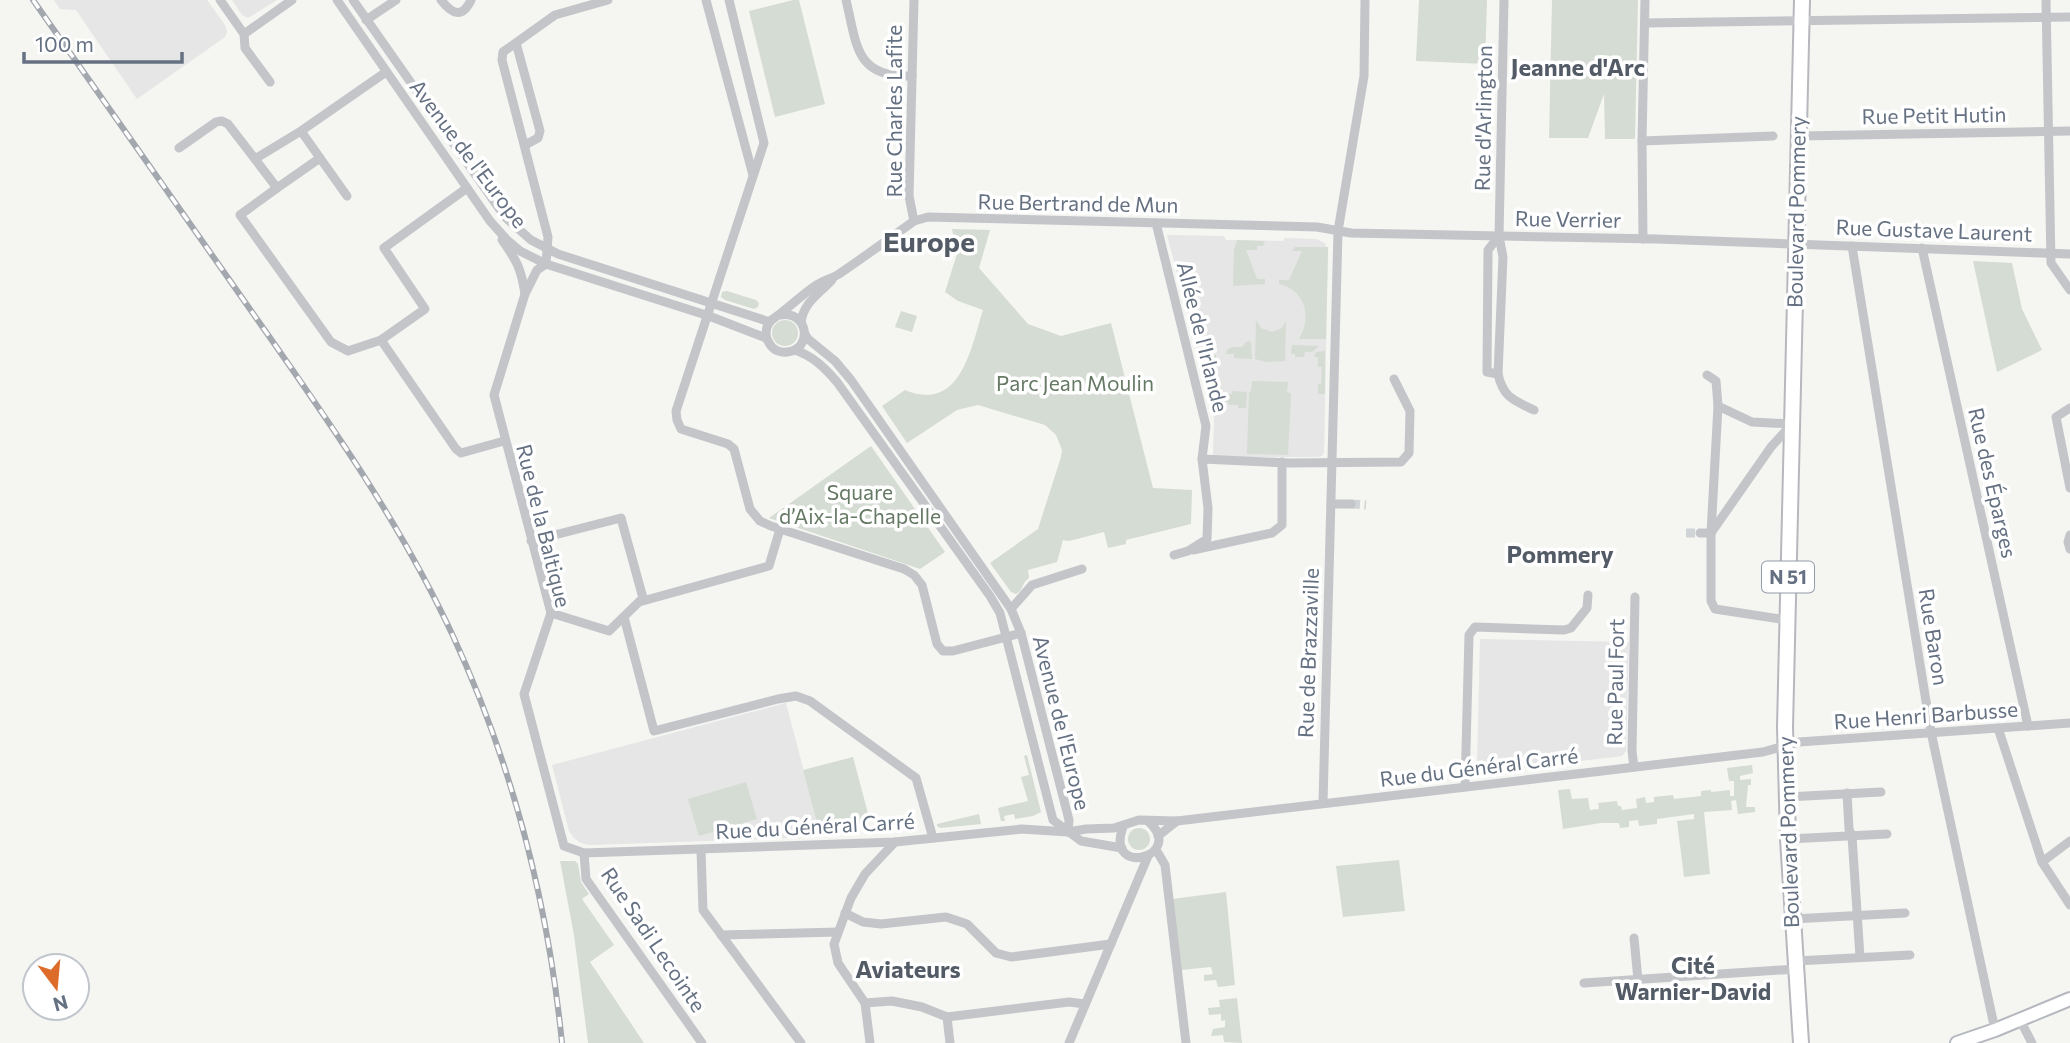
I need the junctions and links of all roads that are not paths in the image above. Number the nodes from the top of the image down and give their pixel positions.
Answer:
1 (220, 0) edge
2 (292, 0) edge
3 (337, 0) edge
4 (353, 0) edge
5 (396, 0) edge
6 (441, 0) edge
7 (471, 0) edge
8 (608, 0) edge
9 (706, 0) edge
10 (729, 0) edge
11 (846, 0) edge
12 (914, 0) edge
13 (1365, 0) edge
14 (1504, 0) edge
15 (1645, 0) edge
16 (1802, 0) edge
17 (2046, 0) edge
18 (592, 2) edge
19 (2046, 17) junction
20 (2070, 17) edge
21 (366, 20) junction
22 (1802, 21) junction
23 (1644, 23) junction
24 (244, 34) junction
25 (516, 43) junction
26 (386, 72) junction
27 (912, 76) junction
28 (270, 82) dead end
29 (301, 131) junction
30 (2048, 131) junction
31 (2070, 131) edge
32 (1773, 136) dead end
33 (1799, 136) junction
34 (1642, 141) junction
35 (525, 145) junction
36 (179, 148) dead end
37 (320, 158) junction
38 (255, 159) junction
39 (753, 175) junction
40 (277, 188) junction
41 (467, 188) junction
42 (347, 196) dead end
43 (491, 220) junction
44 (914, 221) junction
45 (1156, 223) junction
46 (1338, 231) junction
47 (1499, 236) junction
48 (1643, 239) junction
49 (1797, 244) junction
50 (1852, 246) junction
51 (547, 248) junction
52 (1922, 248) junction
53 (2050, 253) junction
54 (2070, 254) edge
55 (546, 264) junction
56 (835, 276) junction
57 (2070, 290) edge
58 (525, 294) junction
59 (712, 304) junction
60 (780, 314) junction
61 (709, 316) junction
62 (770, 322) junction
63 (801, 322) junction
64 (805, 334) junction
65 (766, 338) junction
66 (382, 340) junction
67 (796, 350) junction
68 (1498, 374) junction
69 (1707, 375) dead end
70 (1394, 379) dead end
71 (1718, 405) junction
72 (2070, 408) edge
73 (1534, 410) dead end
74 (1792, 424) junction
75 (504, 441) junction
76 (1202, 459) junction
77 (1282, 462) junction
78 (1332, 462) junction
79 (912, 467) junction
80 (903, 473) junction
81 (2070, 488) edge
82 (1331, 504) junction
83 (1351, 504) tunnel mouth
84 (780, 529) junction
85 (1700, 533) tunnel mouth
86 (1711, 533) junction
87 (2070, 535) edge
88 (531, 541) junction
89 (2070, 550) edge
90 (1188, 551) junction
91 (1174, 555) dead end
92 (1082, 569) dead end
93 (1588, 595) dead end
94 (1635, 597) dead end
95 (642, 601) junction
96 (1011, 609) junction
97 (551, 613) junction
98 (624, 617) junction
99 (1787, 620) junction
100 (1021, 633) junction
101 (1008, 636) junction
102 (2070, 723) edge
103 (2028, 726) junction
104 (1997, 728) junction
105 (1931, 732) junction
106 (1785, 747) junction
107 (1634, 767) junction
108 (1465, 787) junction
109 (1881, 792) dead end
110 (1847, 793) junction
111 (1787, 797) junction
112 (1323, 803) junction
113 (1148, 821) junction
114 (1177, 821) junction
115 (1123, 827) junction
116 (1068, 832) junction
117 (1887, 834) dead end
118 (1158, 836) junction
119 (1853, 836) junction
120 (933, 838) junction
121 (1788, 839) junction
122 (2070, 841) edge
123 (895, 842) junction
124 (564, 846) joint
125 (1122, 848) junction
126 (701, 850) junction
127 (584, 853) junction
128 (1151, 853) junction
129 (1134, 858) junction
130 (2042, 862) junction
131 (1139, 876) junction
132 (2070, 905) edge
133 (845, 913) junction
134 (1905, 913) dead end
135 (1857, 916) junction
136 (1792, 919) junction
137 (838, 932) junction
138 (720, 935) junction
139 (1634, 938) dead end
140 (1111, 944) junction
141 (1910, 955) dead end
142 (1860, 957) junction
143 (1796, 965) junction
144 (1638, 980) junction
145 (1584, 983) dead end
146 (2070, 999) edge
147 (865, 1003) junction
148 (1085, 1004) junction
149 (947, 1017) junction
150 (2020, 1020) junction
151 (1988, 1036) edge
152 (702, 1043) edge
153 (801, 1043) edge
154 (870, 1043) edge
155 (950, 1043) edge
156 (1069, 1043) edge
157 (1186, 1043) edge
158 (1801, 1043) edge
159 (1957, 1043) edge
160 (2032, 1043) edge

1 - 24 street
2 - 24 street
3 - 26 street, Avenue de l'Europe
4 - 21 street, Avenue de l'Europe
5 - 21 street
6 - 7 street
8 - 18 street
9 - 39 street
10 - 39 street
11 - 27 street
12 - 27 street, Rue Charles Lafite
13 - 46 street, Rue de Brazzaville
14 - 47 street, Rue d'Arlington
15 - 23 street
16 - 22 main road, Boulevard Pommery / N 51
17 - 19 street
18 - 25 street
19 - 20 street
19 - 22 street
19 - 30 street
21 - 51 street, Avenue de l'Europe
22 - 23 street
22 - 33 main road, Boulevard Pommery / N 51
23 - 34 street
24 - 28 street
25 - 35 street
25 - 35 street
26 - 29 street
26 - 41 street, Avenue de l'Europe
27 - 44 street, Rue Charles Lafite
29 - 37 street
29 - 38 street
30 - 31 street, Rue Petit Hutin
30 - 33 street, Rue Petit Hutin
30 - 53 street
32 - 34 street
33 - 49 main road, Boulevard Pommery / N 51
34 - 48 street
35 - 51 street
36 - 38 street
37 - 40 street
37 - 42 street
38 - 40 street
39 - 59 street
40 - 66 street
41 - 43 street, Avenue de l'Europe
41 - 66 street
43 - 55 street, Avenue de l'Europe
43 - 58 street
44 - 45 street, Rue Bertrand de Mun
44 - 56 street, Rue Bertrand de Mun
45 - 46 street, Rue Bertrand de Mun
45 - 76 street, Allée de l'Irlande
46 - 47 street, Rue Verrier
46 - 78 street, Rue de Brazzaville
47 - 48 street, Rue Verrier
47 - 68 street, Rue d'Arlington
47 - 68 street, Rue d'Arlington
48 - 49 street, Rue Verrier
49 - 50 street, Rue Gustave Laurent
49 - 74 main road, Boulevard Pommery / N 51
50 - 52 street, Rue Gustave Laurent
50 - 105 street, Rue Baron
51 - 55 street
51 - 59 street, Avenue de l'Europe
52 - 53 street, Rue Gustave Laurent
52 - 103 street, Rue des Éparges
53 - 54 street, Rue Gustave Laurent
53 - 57 street
55 - 58 street, Rue de la Baltique
55 - 61 street, Avenue de l'Europe
56 - 60 street, Rue Bertrand de Mun
56 - 63 street, Rue Bertrand de Mun
58 - 75 street, Rue de la Baltique
59 - 61 street
59 - 62 street, Avenue de l'Europe
60 - 62 street
60 - 63 street
61 - 65 street, Avenue de l'Europe
61 - 84 street
62 - 65 street
63 - 64 street
64 - 67 street
64 - 79 street, Avenue de l'Europe
65 - 67 street
66 - 75 street
67 - 80 street, Avenue de l'Europe
68 - 73 street, Rue d'Arlington
69 - 71 street
70 - 78 street
71 - 74 street
71 - 86 street
72 - 81 street
74 - 86 street
74 - 99 main road, Boulevard Pommery / N 51
75 - 88 street, Rue de la Baltique
76 - 77 street
76 - 90 street, Allée de l'Irlande
77 - 78 street
77 - 90 street
78 - 82 street, Rue de Brazzaville
79 - 80 street
79 - 96 street, Avenue de l'Europe
80 - 101 street, Avenue de l'Europe
82 - 83 street
82 - 112 street, Rue de Brazzaville
84 - 95 street
84 - 101 street
85 - 86 street
86 - 99 street
87 - 89 street
88 - 95 street
88 - 97 street, Rue de la Baltique
90 - 91 street
92 - 96 street
93 - 108 street
94 - 107 street, Rue Paul Fort
95 - 98 street
96 - 100 street, Avenue de l'Europe
97 - 98 street
97 - 124 street, Rue de la Baltique
98 - 120 street
99 - 106 main road, Boulevard Pommery / N 51
100 - 101 street
100 - 116 street, Avenue de l'Europe
101 - 116 street, Avenue de l'Europe
102 - 103 street, Rue Henri Barbusse
103 - 104 street, Rue Henri Barbusse
104 - 105 street, Rue Henri Barbusse
104 - 130 street
105 - 106 street, Rue Henri Barbusse
105 - 151 street, Rue Baron
106 - 107 street, Rue du Général Carré
106 - 111 main road, Boulevard Pommery / N 51
107 - 108 street, Rue du Général Carré
108 - 112 street, Rue du Général Carré
109 - 110 street
110 - 111 street
110 - 119 street
111 - 121 main road, Boulevard Pommery / N 51
112 - 114 street, Rue du Général Carré
113 - 114 street, Rue du Général Carré
113 - 115 street
113 - 118 street
114 - 118 street
115 - 116 street, Rue du Général Carré
115 - 125 street
116 - 120 street, Rue du Général Carré
116 - 125 street, Rue du Général Carré
117 - 119 street
118 - 128 street
119 - 121 street
119 - 135 street
120 - 123 street, Rue du Général Carré
121 - 136 main road, Boulevard Pommery / N 51
122 - 130 street
123 - 126 street, Rue du Général Carré
123 - 133 street
124 - 127 street, Rue du Général Carré
125 - 129 street
126 - 127 street, Rue du Général Carré
126 - 138 street
127 - 152 street, Rue Sadi Lecointe
128 - 129 street
128 - 131 street
128 - 157 street
129 - 131 street
130 - 132 street
131 - 140 street
133 - 137 street
133 - 140 street
134 - 135 street
135 - 136 street
135 - 142 street
136 - 143 main road, Boulevard Pommery / N 51
137 - 138 street
137 - 147 street
138 - 153 street
139 - 144 street
140 - 148 street
141 - 142 street
142 - 143 street
143 - 144 street
143 - 158 main road, Boulevard Pommery / N 51
144 - 145 street
146 - 150 main road
147 - 149 street
147 - 154 street
148 - 149 street
148 - 156 street
149 - 155 street
150 - 151 main road
150 - 160 street
151 - 159 main road

